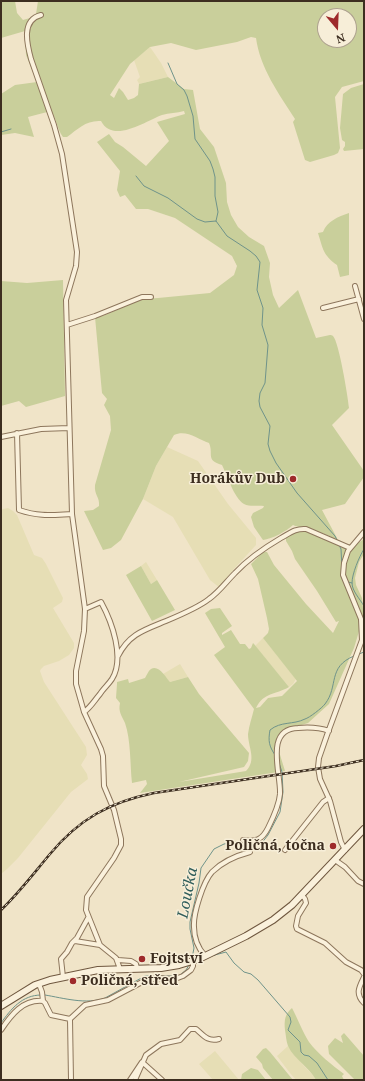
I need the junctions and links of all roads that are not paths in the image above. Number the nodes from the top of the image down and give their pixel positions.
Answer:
1 (41, 15) dead end
2 (355, 286) dead end
3 (151, 297) dead end
4 (359, 299) junction
5 (323, 308) dead end
6 (364, 319) edge
7 (67, 325) junction
8 (69, 428) junction
9 (17, 433) junction
10 (1, 437) edge
11 (72, 514) junction
12 (364, 532) edge
13 (350, 548) junction
14 (85, 609) junction
15 (118, 656) junction
16 (84, 712) junction
17 (329, 731) junction
18 (329, 798) junction
19 (364, 829) edge
20 (244, 840) dead end
21 (285, 850) dead end
22 (345, 850) junction
23 (250, 852) dead end
24 (335, 860) junction
25 (364, 884) edge
26 (302, 895) junction
27 (88, 918) junction
28 (75, 941) junction
29 (100, 945) junction
30 (205, 956) junction
31 (118, 960) junction
32 (193, 961) junction
33 (137, 968) junction
34 (120, 969) junction
35 (364, 974) edge
36 (63, 977) junction
37 (364, 978) edge
38 (39, 984) junction
39 (42, 999) junction
40 (364, 1003) edge
41 (1, 1006) edge
42 (70, 1019) junction
43 (1, 1030) edge
44 (219, 1039) dead end
45 (142, 1062) junction
46 (70, 1080) edge
47 (130, 1080) edge
48 (135, 1080) edge
49 (162, 1080) edge

1 - 7 street
2 - 4 street
3 - 7 street
4 - 5 street
4 - 6 street
7 - 8 street
8 - 9 street
8 - 11 street
9 - 10 street
9 - 11 street
11 - 14 street
12 - 13 street
13 - 15 street
13 - 17 street
14 - 15 street
14 - 16 street
15 - 16 street
16 - 27 street
17 - 18 street
17 - 20 street
18 - 21 street
18 - 22 street
19 - 22 main road
22 - 24 main road
23 - 30 street
24 - 25 street
24 - 26 main road
26 - 30 main road
26 - 35 street
27 - 28 street
27 - 29 street
28 - 29 street
28 - 36 street
29 - 31 street
30 - 32 main road
31 - 33 street
31 - 34 street
32 - 33 main road
32 - 42 street
33 - 34 main road
34 - 36 main road
36 - 38 main road
37 - 40 street
38 - 39 street
38 - 41 main road
39 - 42 street
39 - 43 street
42 - 46 street
44 - 45 street
45 - 47 street
45 - 48 street
45 - 49 street

